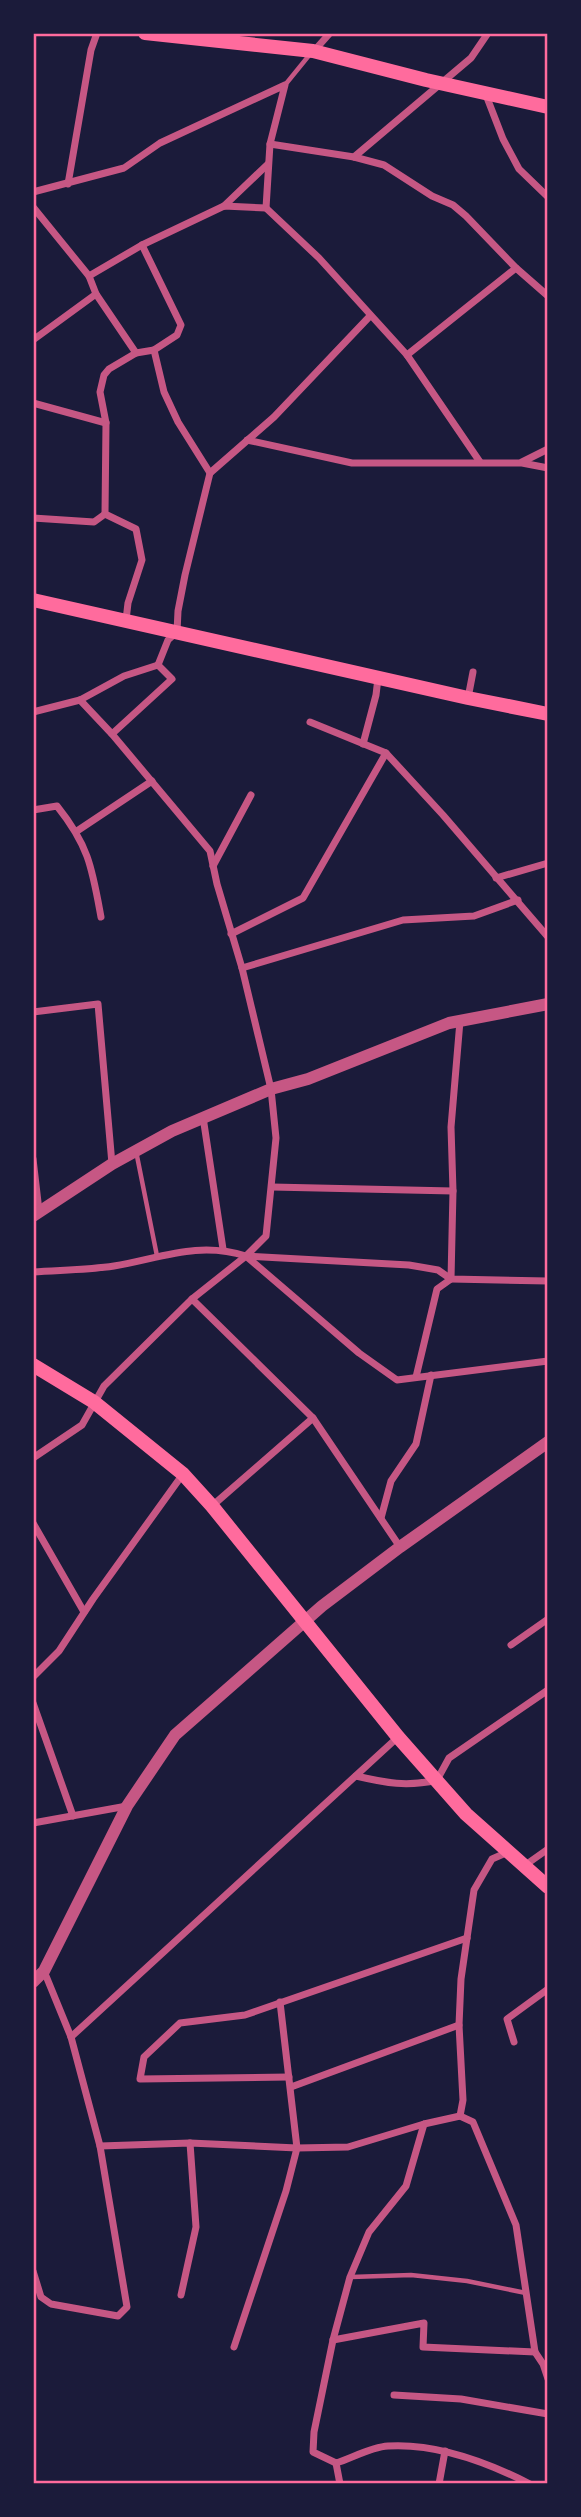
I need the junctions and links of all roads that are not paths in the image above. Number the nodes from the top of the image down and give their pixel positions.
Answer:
1 (97, 33) edge
2 (145, 33) edge
3 (330, 33) edge
4 (488, 33) edge
5 (313, 51) junction
6 (442, 83) junction
7 (285, 85) junction
8 (486, 94) junction
9 (548, 107) edge
10 (271, 144) junction
11 (354, 158) junction
12 (268, 163) junction
13 (68, 184) junction
14 (33, 192) edge
15 (548, 197) edge
16 (224, 206) junction
17 (33, 207) edge
18 (266, 208) junction
19 (142, 245) junction
20 (516, 268) junction
21 (89, 276) junction
22 (96, 294) junction
23 (548, 296) edge
24 (370, 316) junction
25 (33, 340) edge
26 (154, 350) junction
27 (136, 353) junction
28 (407, 355) junction
29 (33, 403) edge
30 (106, 424) junction
31 (247, 440) junction
32 (548, 449) edge
33 (480, 462) junction
34 (522, 463) junction
35 (548, 468) edge
36 (210, 473) junction
37 (105, 514) junction
38 (33, 518) edge
39 (33, 600) edge
40 (126, 620) junction
41 (177, 632) junction
42 (158, 664) junction
43 (473, 672) dead end
44 (378, 678) junction
45 (468, 698) junction
46 (80, 700) junction
47 (33, 712) edge
48 (548, 714) edge
49 (310, 722) dead end
50 (112, 734) junction
51 (363, 744) junction
52 (386, 753) junction
53 (152, 781) junction
54 (251, 795) dead end
55 (33, 810) edge
56 (77, 831) junction
57 (548, 863) edge
58 (213, 866) junction
59 (496, 878) junction
60 (518, 900) junction
61 (101, 917) dead end
62 (231, 934) junction
63 (548, 937) edge
64 (242, 968) junction
65 (548, 1004) edge
66 (33, 1012) edge
67 (460, 1021) junction
68 (271, 1089) junction
69 (203, 1117) junction
70 (136, 1151) junction
71 (33, 1159) edge
72 (112, 1164) junction
73 (272, 1187) junction
74 (453, 1191) junction
75 (36, 1213) edge
76 (223, 1249) junction
77 (246, 1255) junction
78 (157, 1257) junction
79 (33, 1272) edge
80 (451, 1279) junction
81 (548, 1281) edge
82 (192, 1299) junction
83 (548, 1361) edge
84 (33, 1365) edge
85 (431, 1375) junction
86 (416, 1377) junction
87 (94, 1402) junction
88 (313, 1418) junction
89 (548, 1442) edge
90 (33, 1458) edge
91 (183, 1474) junction
92 (212, 1506) junction
93 (381, 1518) junction
94 (33, 1523) edge
95 (400, 1547) junction
96 (84, 1612) junction
97 (548, 1619) edge
98 (306, 1623) junction
99 (511, 1645) dead end
100 (33, 1677) edge
101 (548, 1690) edge
102 (33, 1703) edge
103 (398, 1737) junction
104 (356, 1776) junction
105 (437, 1780) junction
106 (127, 1806) junction
107 (73, 1816) junction
108 (33, 1823) edge
109 (548, 1849) edge
110 (508, 1852) junction
111 (524, 1866) junction
112 (548, 1887) edge
113 (467, 1938) junction
114 (44, 1971) junction
115 (33, 1982) edge
116 (548, 1989) edge
117 (280, 2002) junction
118 (458, 2025) junction
119 (71, 2037) junction
120 (514, 2042) dead end
121 (289, 2077) junction
122 (291, 2087) junction
123 (460, 2116) junction
124 (424, 2124) junction
125 (190, 2143) junction
126 (100, 2146) junction
127 (297, 2148) junction
128 (33, 2271) edge
129 (350, 2277) junction
130 (526, 2293) junction
131 (181, 2295) dead end
132 (37, 2297) edge
133 (332, 2340) junction
134 (234, 2347) dead end
135 (535, 2352) junction
136 (548, 2379) edge
137 (394, 2395) dead end
138 (548, 2414) edge
139 (445, 2451) junction
140 (336, 2463) junction
141 (340, 2484) edge
142 (439, 2484) edge
143 (530, 2484) edge

1 - 13 street
2 - 5 main road
3 - 5 street
4 - 6 street
5 - 6 main road
5 - 7 lane
6 - 8 main road
6 - 11 street
7 - 10 street
7 - 13 street
8 - 9 main road
8 - 15 street
10 - 11 street
10 - 12 street
11 - 20 street
12 - 16 street
12 - 18 street
13 - 14 street
16 - 18 street
16 - 19 street
17 - 21 street
18 - 24 street
19 - 21 street
19 - 26 street
20 - 23 street
20 - 28 street
21 - 22 street
22 - 25 street
22 - 27 street
24 - 28 street
24 - 31 street
26 - 27 street
26 - 36 street
27 - 30 street
28 - 33 street
29 - 30 street
30 - 37 street
31 - 33 street
31 - 36 street
32 - 34 street
33 - 34 street
34 - 35 street
36 - 41 street
37 - 38 street
37 - 40 street
39 - 40 main road
40 - 41 main road
41 - 42 street
41 - 44 main road
42 - 46 street
42 - 50 street
43 - 45 street
44 - 45 main road
44 - 51 street
45 - 48 main road
46 - 47 street
46 - 50 street
49 - 51 street
50 - 53 street
51 - 52 street
52 - 59 street
52 - 62 street
53 - 56 street
53 - 58 street
54 - 58 street
55 - 56 street
56 - 61 street
57 - 59 street
58 - 62 street
59 - 60 street
60 - 63 street
60 - 64 street
62 - 64 street
64 - 68 street
65 - 67 street
66 - 72 street
67 - 68 street
67 - 74 street
68 - 69 street
68 - 73 street
69 - 70 street
69 - 76 street
70 - 72 street
70 - 78 lane
71 - 75 street
72 - 75 street
73 - 74 street
73 - 77 street
74 - 80 street
76 - 77 street
76 - 78 street
77 - 80 street
77 - 82 street
77 - 86 street
78 - 79 street
80 - 81 street
80 - 86 street
82 - 87 street
82 - 88 street
83 - 85 street
84 - 87 main road
85 - 86 street
85 - 93 street
87 - 90 street
87 - 91 main road
88 - 92 street
88 - 93 street
89 - 95 street
91 - 92 main road
91 - 96 street
92 - 98 main road
93 - 95 street
94 - 96 street
95 - 98 street
96 - 100 street
97 - 99 street
98 - 103 main road
98 - 106 street
101 - 105 street
102 - 107 street
103 - 104 street
103 - 105 main road
104 - 105 street
104 - 119 street
105 - 110 main road
106 - 107 street
106 - 114 street
107 - 108 street
109 - 111 street
110 - 111 main road
110 - 113 street
111 - 112 main road
113 - 117 street
113 - 118 street
114 - 115 street
114 - 119 street
116 - 120 street
117 - 121 street
117 - 121 street
118 - 122 street
118 - 123 street
119 - 126 street
121 - 122 street
122 - 127 street
123 - 124 street
123 - 130 street
124 - 127 street
124 - 129 street
125 - 126 street
125 - 127 street
125 - 131 street
126 - 132 street
127 - 134 street
128 - 132 street
129 - 130 lane
129 - 133 street
130 - 135 street
133 - 135 street
133 - 140 street
135 - 136 street
137 - 138 street
139 - 140 street
139 - 142 street
139 - 143 street
140 - 141 street

